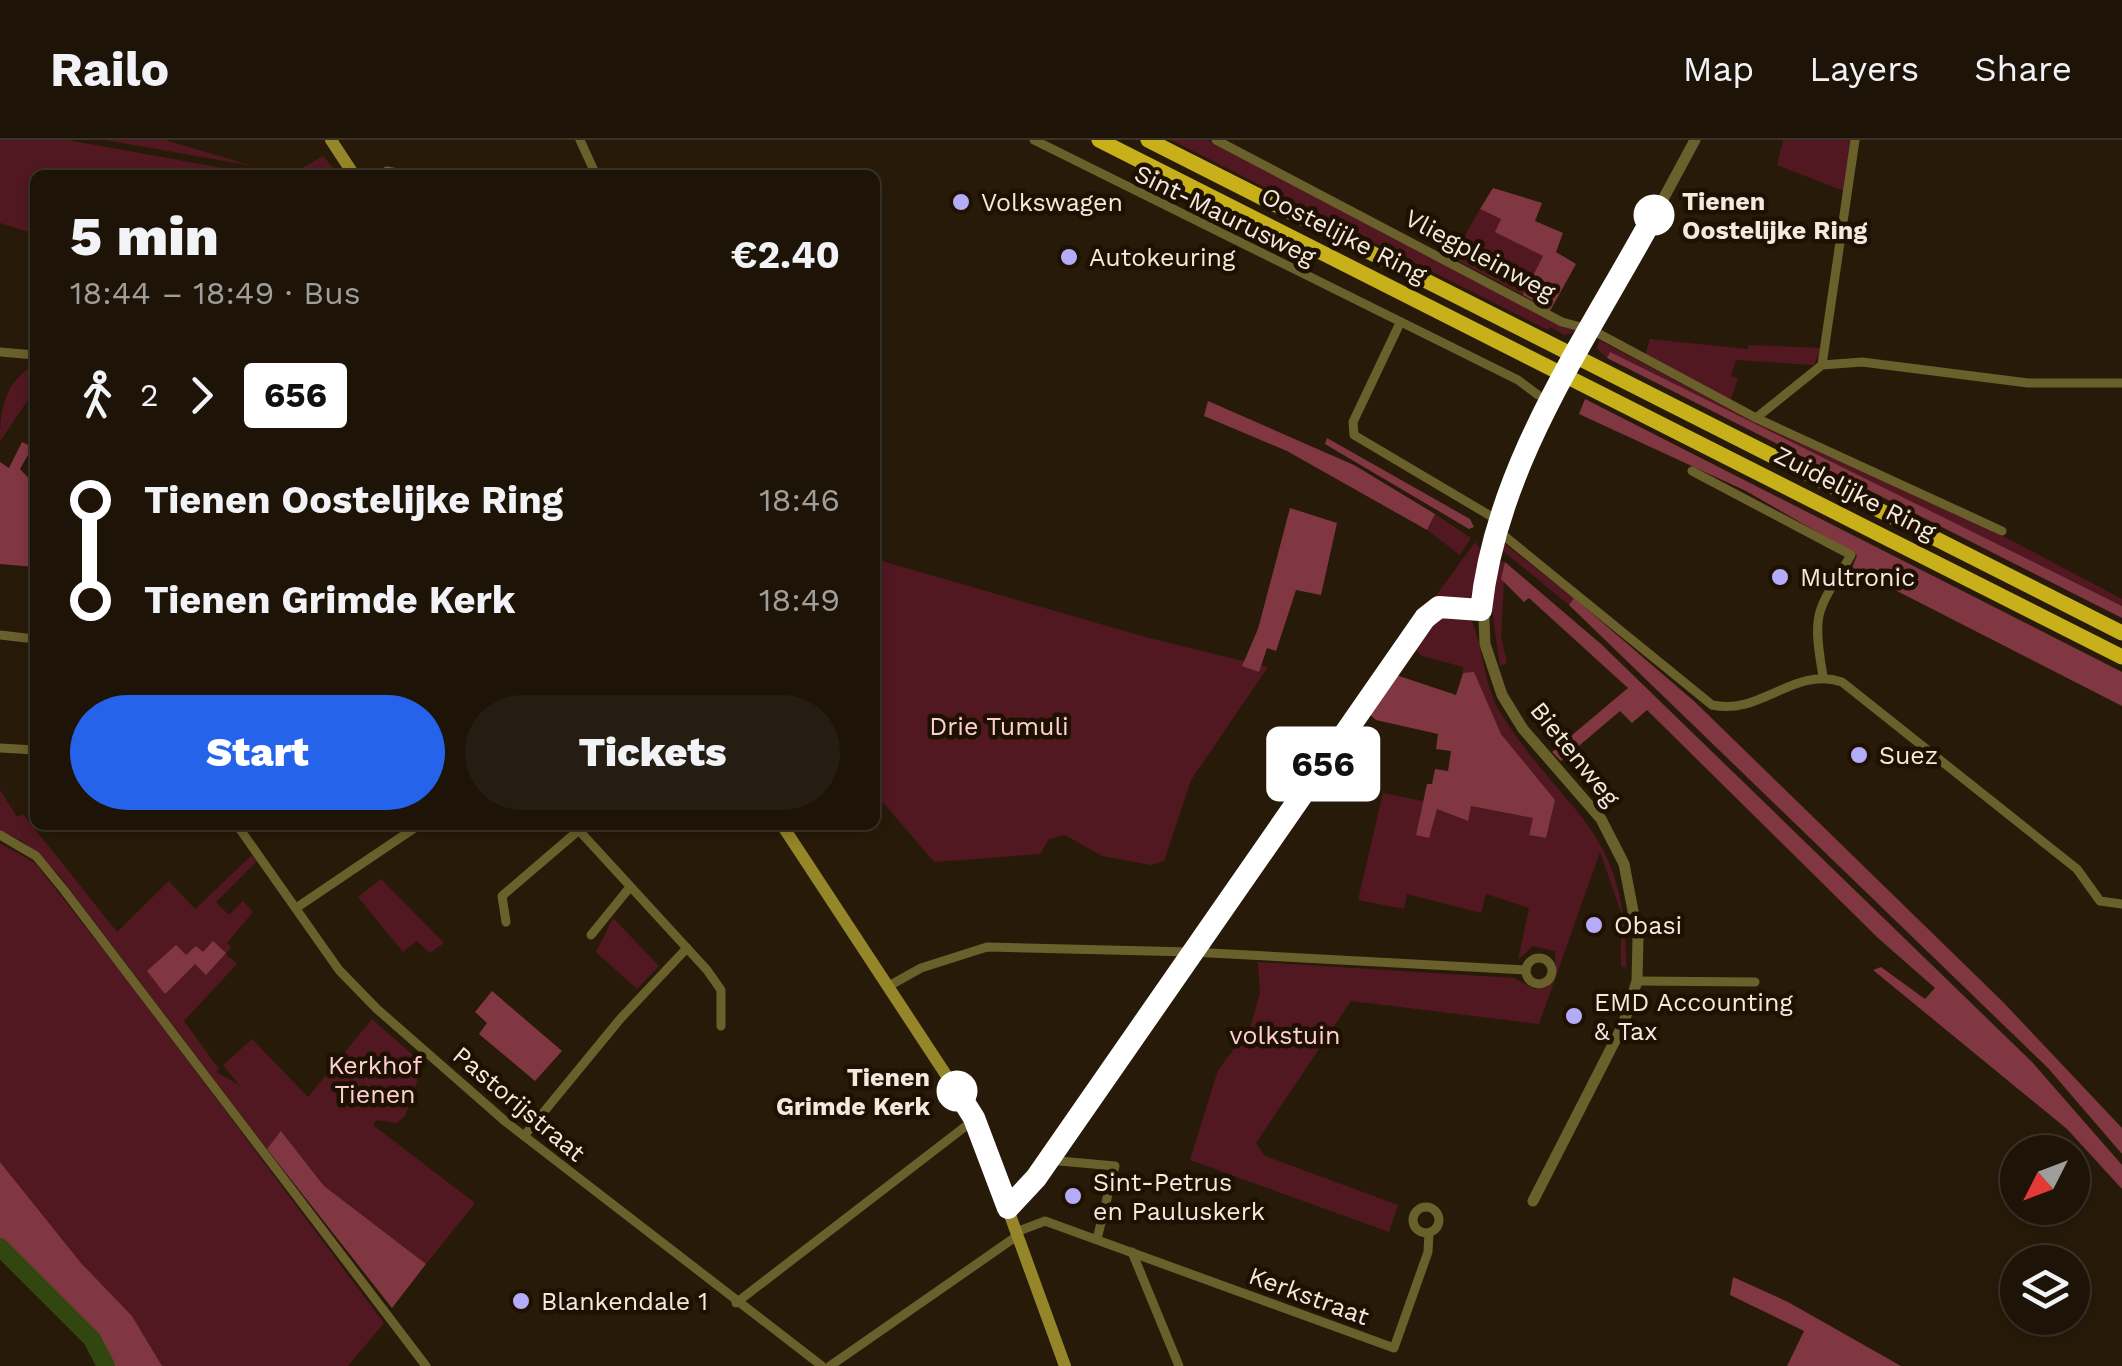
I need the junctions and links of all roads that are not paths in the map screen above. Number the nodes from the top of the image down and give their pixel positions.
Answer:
1 (331, 140) edge
2 (580, 140) edge
3 (1034, 140) edge
4 (1099, 140) edge
5 (1148, 140) edge
6 (1216, 140) edge
7 (1696, 140) edge
8 (1855, 140) edge
9 (351, 170) edge
10 (594, 170) edge
11 (1400, 322) junction
12 (1592, 330) junction
13 (0, 352) edge
14 (30, 355) edge
15 (1577, 357) junction
16 (1822, 365) junction
17 (1565, 376) junction
18 (2122, 382) edge
19 (1538, 394) dead end
20 (1756, 418) junction
21 (1692, 471) dead end
22 (1498, 526) junction
23 (2002, 531) dead end
24 (1481, 610) junction
25 (2122, 632) edge
26 (0, 636) edge
27 (30, 639) edge
28 (2122, 656) edge
29 (1823, 676) junction
30 (0, 748) edge
31 (30, 750) edge
32 (241, 830) edge
33 (413, 830) edge
34 (574, 830) edge
35 (578, 830) edge
36 (785, 830) edge
37 (0, 835) edge
38 (630, 887) junction
39 (2122, 904) edge
40 (296, 908) junction
41 (506, 922) dead end
42 (591, 935) dead end
43 (687, 948) junction
44 (1191, 952) junction
45 (1526, 970) dead end
46 (1637, 982) junction
47 (1756, 982) dead end
48 (887, 987) junction
49 (721, 1026) dead end
50 (974, 1118) junction
51 (524, 1136) junction
52 (1048, 1160) junction
53 (1534, 1202) dead end
54 (1008, 1208) junction
55 (1428, 1233) dead end
56 (1017, 1234) junction
57 (1097, 1238) junction
58 (1132, 1252) junction
59 (736, 1303) junction
60 (426, 1366) edge
61 (822, 1366) edge
62 (830, 1366) edge
63 (1065, 1366) edge
64 (1180, 1366) edge

1 - 9 main road
2 - 10 street
3 - 11 street, Sint-Maurusweg
4 - 17 highway, Oostelijke Ring
5 - 15 highway, Oostelijke Ring
6 - 12 street, Vliegpleinweg
7 - 12 street
8 - 16 street
11 - 19 street, Sint-Maurusweg
11 - 22 street
12 - 15 street
12 - 20 street, Vliegpleinweg
13 - 14 street
15 - 17 street
15 - 25 highway, Zuidelijke Ring
16 - 18 street
16 - 20 street
17 - 22 street
17 - 28 highway, Zuidelijke Ring
20 - 23 street, Vliegpleinweg
21 - 29 street
22 - 24 street
22 - 29 street
24 - 44 street
24 - 46 street, Bietenweg
26 - 27 street
29 - 39 street
30 - 31 street
32 - 40 street, Pastorijstraat
33 - 40 street
34 - 41 street
35 - 38 street
36 - 48 main road
37 - 60 street
38 - 42 street
38 - 43 street
40 - 51 street, Pastorijstraat
43 - 49 street
43 - 51 street
44 - 45 street
44 - 48 street
44 - 52 street
46 - 47 street
46 - 53 street, Bietenweg
48 - 50 main road
50 - 54 main road
50 - 59 street
51 - 59 street, Pastorijstraat
52 - 54 street
52 - 57 street
54 - 56 main road
55 - 58 street, Kerkstraat
56 - 57 street, Kerkstraat
56 - 62 street
56 - 63 main road
57 - 58 street, Kerkstraat
58 - 64 street
59 - 61 street, Pastorijstraat

